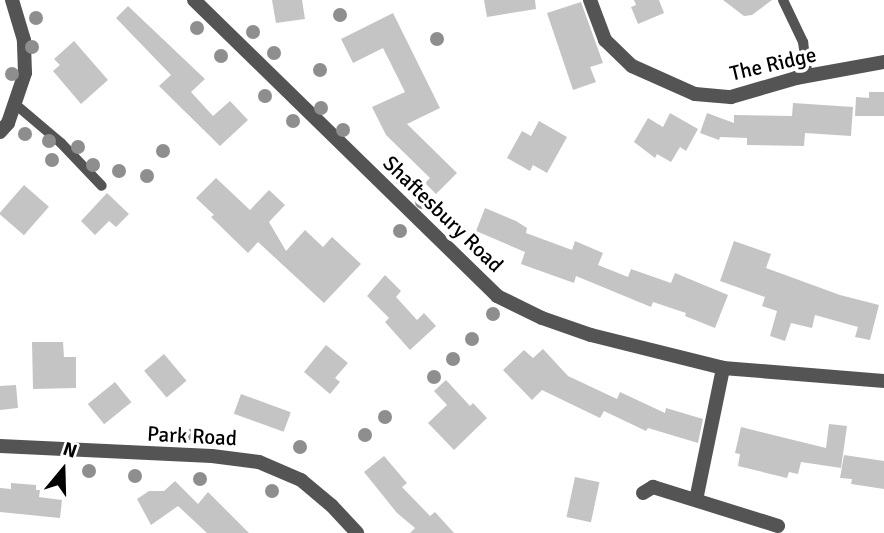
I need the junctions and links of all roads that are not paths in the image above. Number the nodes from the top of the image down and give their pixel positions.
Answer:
1 (12, 0) edge
2 (194, 0) edge
3 (590, 0) edge
4 (783, 0) edge
5 (884, 62) edge
6 (808, 76) junction
7 (15, 104) junction
8 (0, 132) edge
9 (102, 186) dead end
10 (723, 368) junction
11 (884, 381) edge
12 (0, 446) edge
13 (643, 493) dead end
14 (696, 500) junction
15 (779, 524) edge
16 (357, 533) edge

1 - 7 street
2 - 10 street, Shaftesbury Road
3 - 6 street, The Ridge
4 - 6 lane
5 - 6 street, The Ridge
7 - 8 street
7 - 9 lane
10 - 11 street, Shaftesbury Road
10 - 14 street
12 - 16 street, Park Road
13 - 14 street
14 - 15 street

